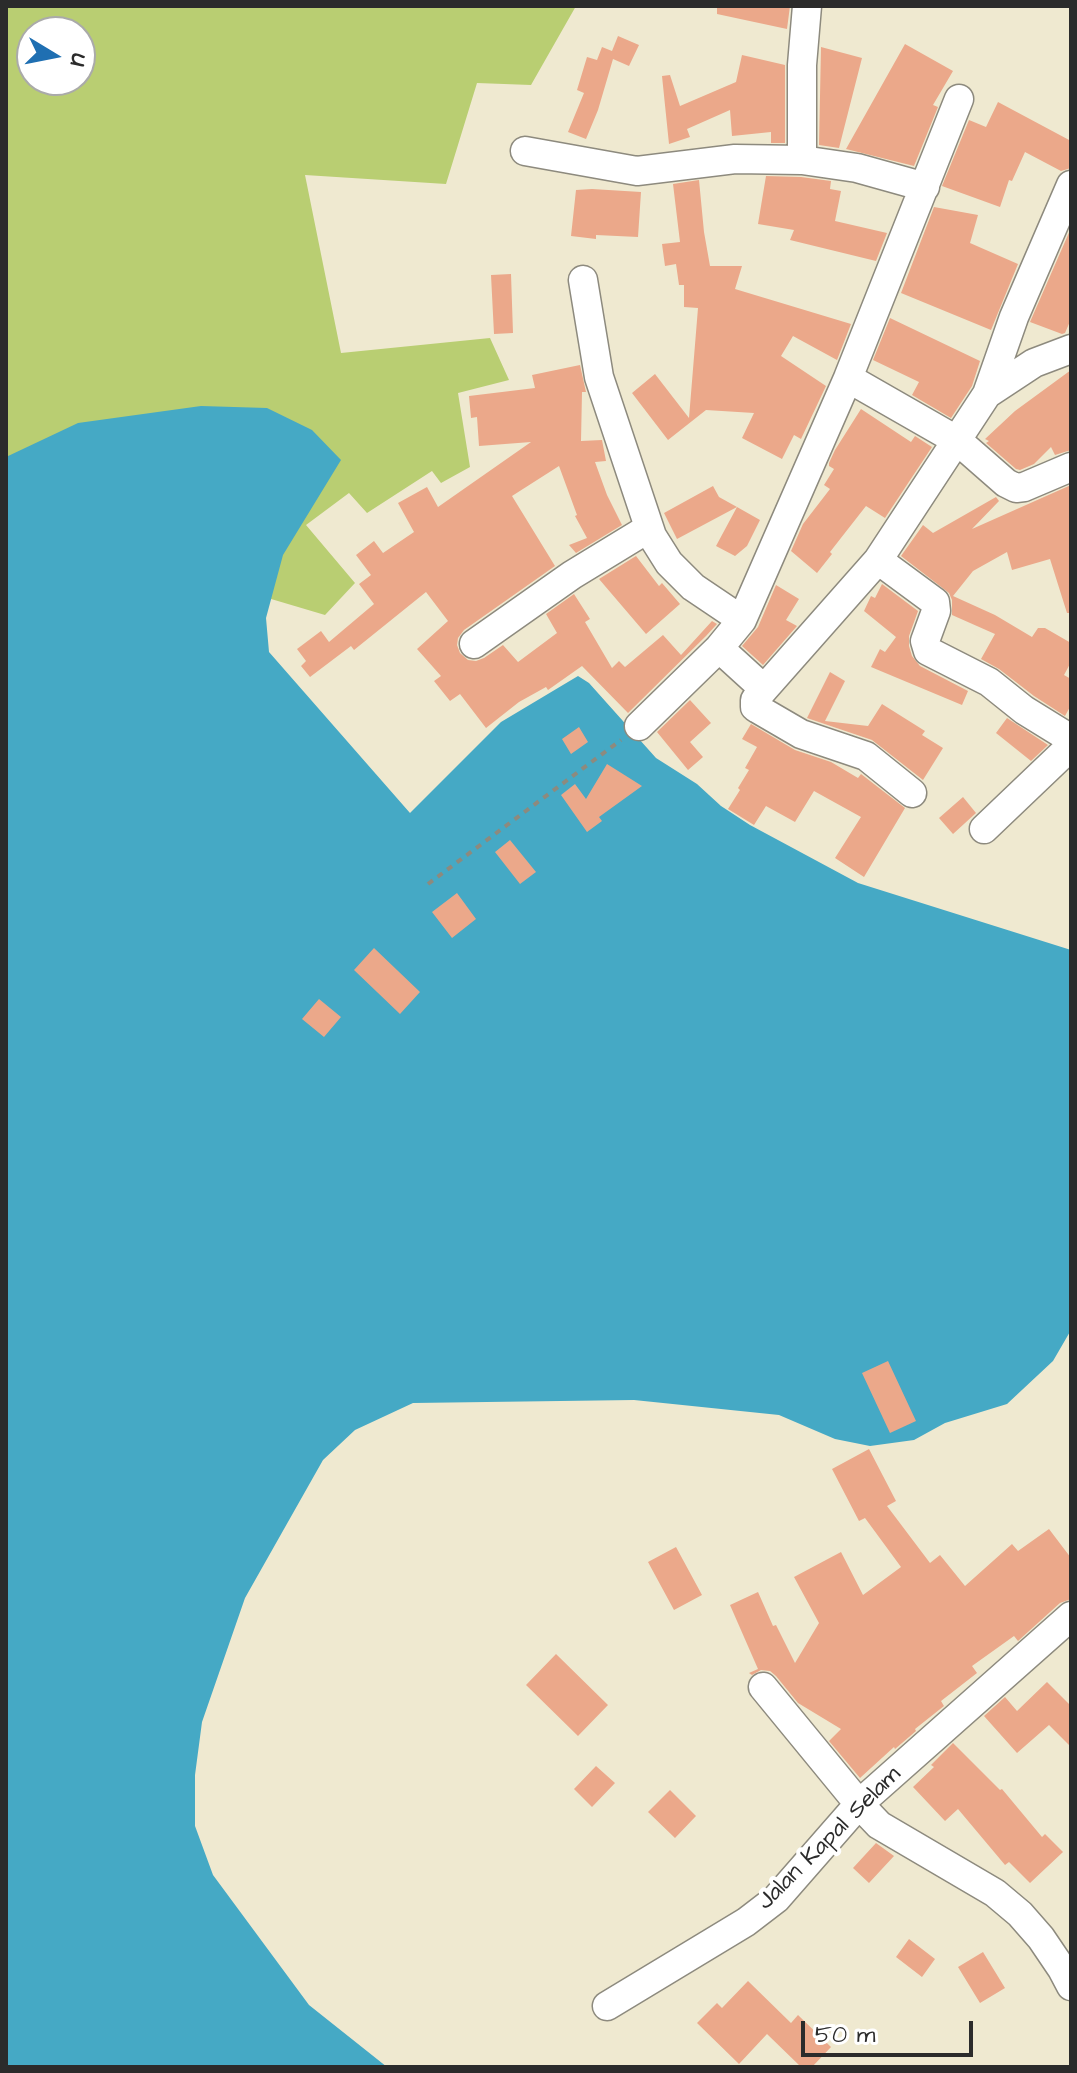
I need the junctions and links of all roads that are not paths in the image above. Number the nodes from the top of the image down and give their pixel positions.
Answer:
1 (807, 6) edge
2 (959, 99) dead end
3 (525, 151) dead end
4 (802, 160) junction
5 (1071, 185) edge
6 (925, 187) junction
7 (583, 280) dead end
8 (1071, 349) edge
9 (848, 378) junction
10 (987, 394) junction
11 (958, 441) junction
12 (1071, 467) edge
13 (649, 528) junction
14 (878, 560) junction
15 (742, 620) junction
16 (474, 644) dead end
17 (719, 648) junction
18 (764, 689) junction
19 (639, 726) road end
20 (1071, 739) edge
21 (1071, 746) edge
22 (912, 793) dead end
23 (984, 829) dead end
24 (1071, 1616) edge
25 (763, 1687) dead end
26 (859, 1804) junction
27 (1068, 1972) edge
28 (607, 2006) dead end

1 - 4 street
2 - 6 street
3 - 4 street
4 - 6 street
5 - 10 street
6 - 9 street
7 - 13 street
8 - 10 street
9 - 11 street
9 - 15 street
10 - 11 street
11 - 12 street
11 - 14 street
13 - 15 street
13 - 16 street
14 - 18 street
14 - 20 street
15 - 17 street
17 - 18 street
17 - 19 street
18 - 22 street
21 - 23 street
24 - 26 street, Jalan Kapal Selam
25 - 26 street
26 - 27 street
26 - 28 street, Jalan Kapal Selam

